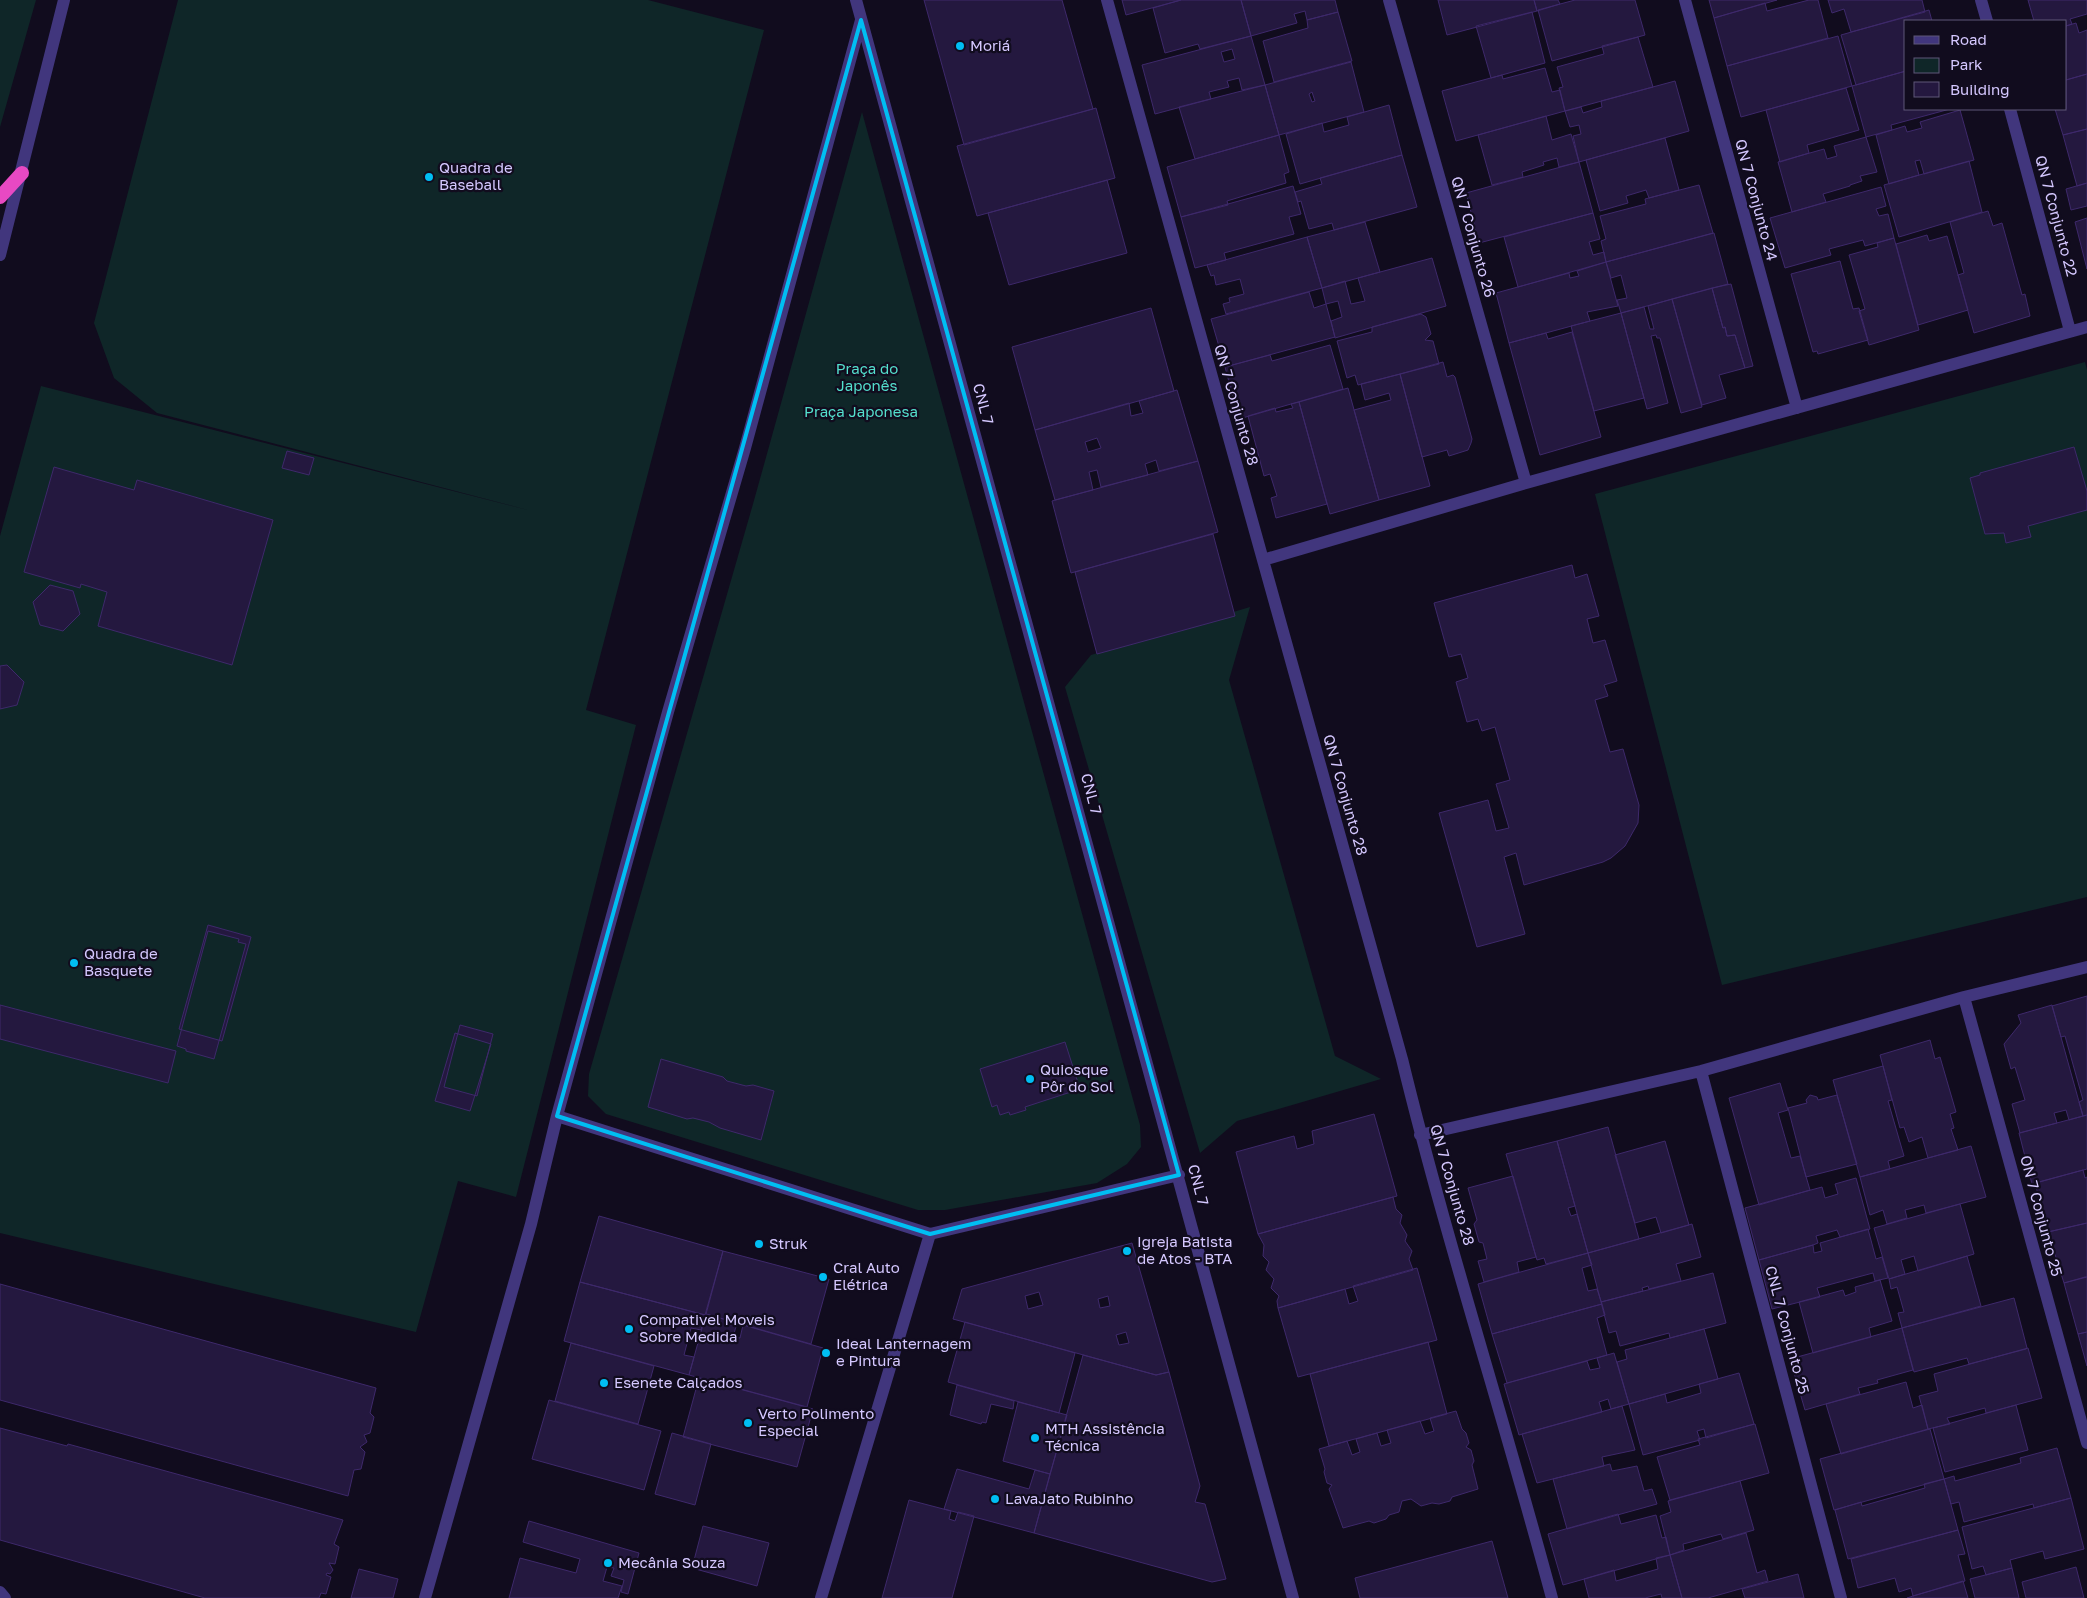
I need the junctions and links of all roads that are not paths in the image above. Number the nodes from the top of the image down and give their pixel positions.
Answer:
1 (64, 0) edge
2 (856, 0) edge
3 (1107, 0) edge
4 (1389, 0) edge
5 (1685, 0) edge
6 (1981, 0) edge
7 (861, 20) junction
8 (1986, 20) edge
9 (2010, 110) edge
10 (22, 173) junction
11 (0, 197) edge
12 (0, 255) edge
13 (2087, 327) edge
14 (2070, 331) junction
15 (1797, 408) junction
16 (1526, 483) junction
17 (1263, 560) junction
18 (2087, 967) edge
19 (1964, 997) junction
20 (1701, 1071) junction
21 (557, 1116) junction
22 (1420, 1135) junction
23 (1178, 1175) junction
24 (930, 1234) junction
25 (2087, 1443) edge
26 (0, 1592) edge
27 (5, 1598) edge
28 (425, 1598) edge
29 (821, 1598) edge
30 (1293, 1598) edge
31 (1552, 1598) edge
32 (1841, 1598) edge

1 - 10 street
2 - 7 street, CNL 7
3 - 17 street, QN 7 Conjunto 28
4 - 16 street, QN 7 Conjunto 26
5 - 15 street, QN 7 Conjunto 24
6 - 8 street
7 - 21 street
7 - 23 street, CNL 7
9 - 14 street, QN 7 Conjunto 22
10 - 11 highway
10 - 12 street
13 - 14 street
14 - 15 street
15 - 16 street
16 - 17 street
17 - 22 street, QN 7 Conjunto 28
18 - 19 street
19 - 20 street
19 - 25 street, ON 7 Conjunto 25
20 - 22 street
20 - 32 street, CNL 7 Conjunto 25
21 - 24 street
21 - 28 street
22 - 31 street, QN 7 Conjunto 28
23 - 24 street
23 - 30 street, CNL 7
24 - 29 street
26 - 27 street

